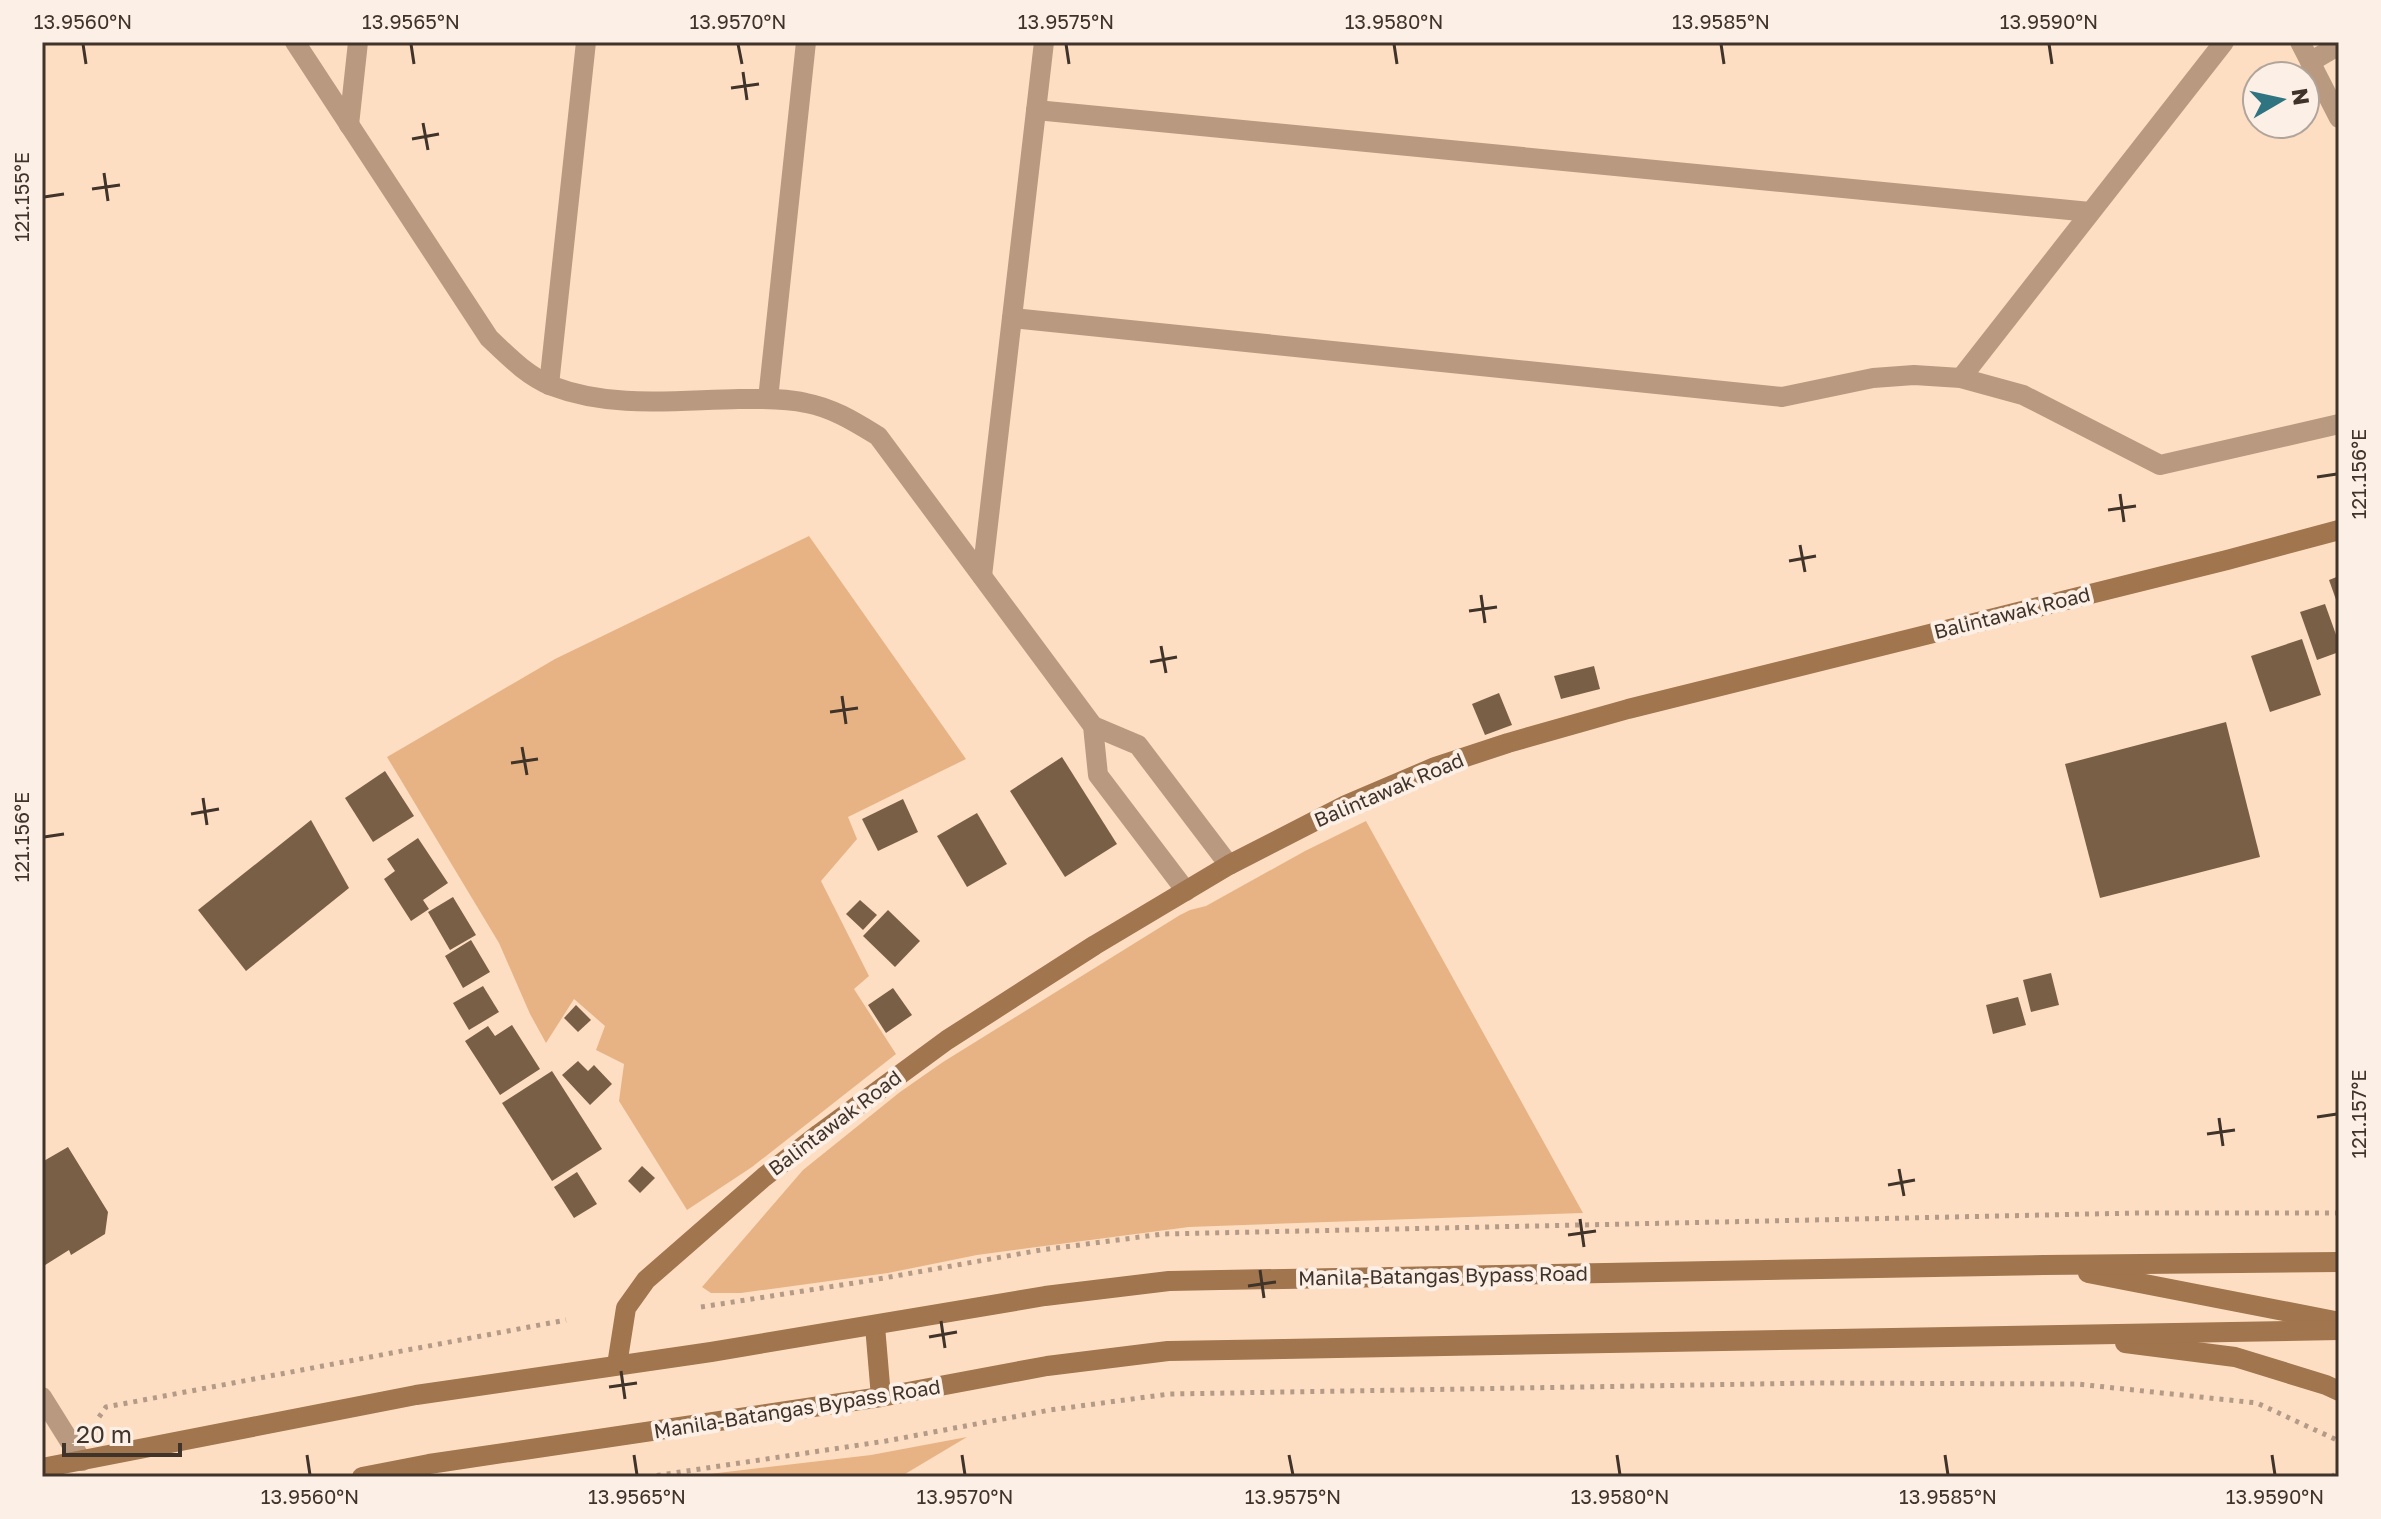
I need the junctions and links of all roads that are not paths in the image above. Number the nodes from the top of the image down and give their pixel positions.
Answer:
1 (295, 42) edge
2 (358, 42) edge
3 (586, 42) edge
4 (806, 42) edge
5 (1044, 42) edge
6 (2224, 42) edge
7 (2300, 42) edge
8 (2339, 45) edge
9 (2309, 60) edge
10 (2313, 60) edge
11 (2321, 83) edge
12 (1036, 110) junction
13 (2339, 118) edge
14 (349, 125) junction
15 (2090, 212) junction
16 (1012, 318) junction
17 (1961, 378) junction
18 (549, 385) junction
19 (768, 399) junction
20 (2339, 424) edge
21 (2339, 530) edge
22 (982, 576) junction
23 (1093, 726) junction
24 (1229, 865) junction
25 (1186, 891) junction
26 (2339, 1262) edge
27 (2044, 1265) junction
28 (2339, 1322) edge
29 (875, 1326) junction
30 (2339, 1330) edge
31 (2049, 1334) junction
32 (617, 1365) junction
33 (2339, 1391) edge
34 (42, 1397) edge
35 (881, 1397) junction
36 (82, 1461) junction
37 (42, 1468) edge
38 (422, 1470) edge
39 (362, 1477) edge

1 - 14 street
2 - 14 street
3 - 18 street
4 - 19 street
5 - 12 street
6 - 15 street
7 - 9 street
8 - 10 street
11 - 13 street
12 - 15 street
12 - 16 street
14 - 18 street
15 - 17 street
16 - 17 street
16 - 22 street
17 - 20 street
18 - 19 street
19 - 22 street
21 - 24 main road, Balintawak Road
22 - 23 street
23 - 24 street
23 - 25 street
24 - 25 main road, Balintawak Road
25 - 32 main road, Balintawak Road
26 - 27 main road, Manila-Batangas Bypass Road
27 - 28 main road, Manila-Batangas Bypass Road
27 - 29 main road, Manila-Batangas Bypass Road
29 - 32 main road, Manila-Batangas Bypass Road
29 - 35 main road
30 - 31 main road, Manila-Batangas Bypass Road
31 - 33 main road, Manila-Batangas Bypass Road
31 - 35 main road, Manila-Batangas Bypass Road
32 - 36 main road, Manila-Batangas Bypass Road
34 - 36 street
35 - 38 main road, Manila-Batangas Bypass Road
36 - 37 main road, Manila-Batangas Bypass Road
38 - 39 main road, Manila-Batangas Bypass Road

